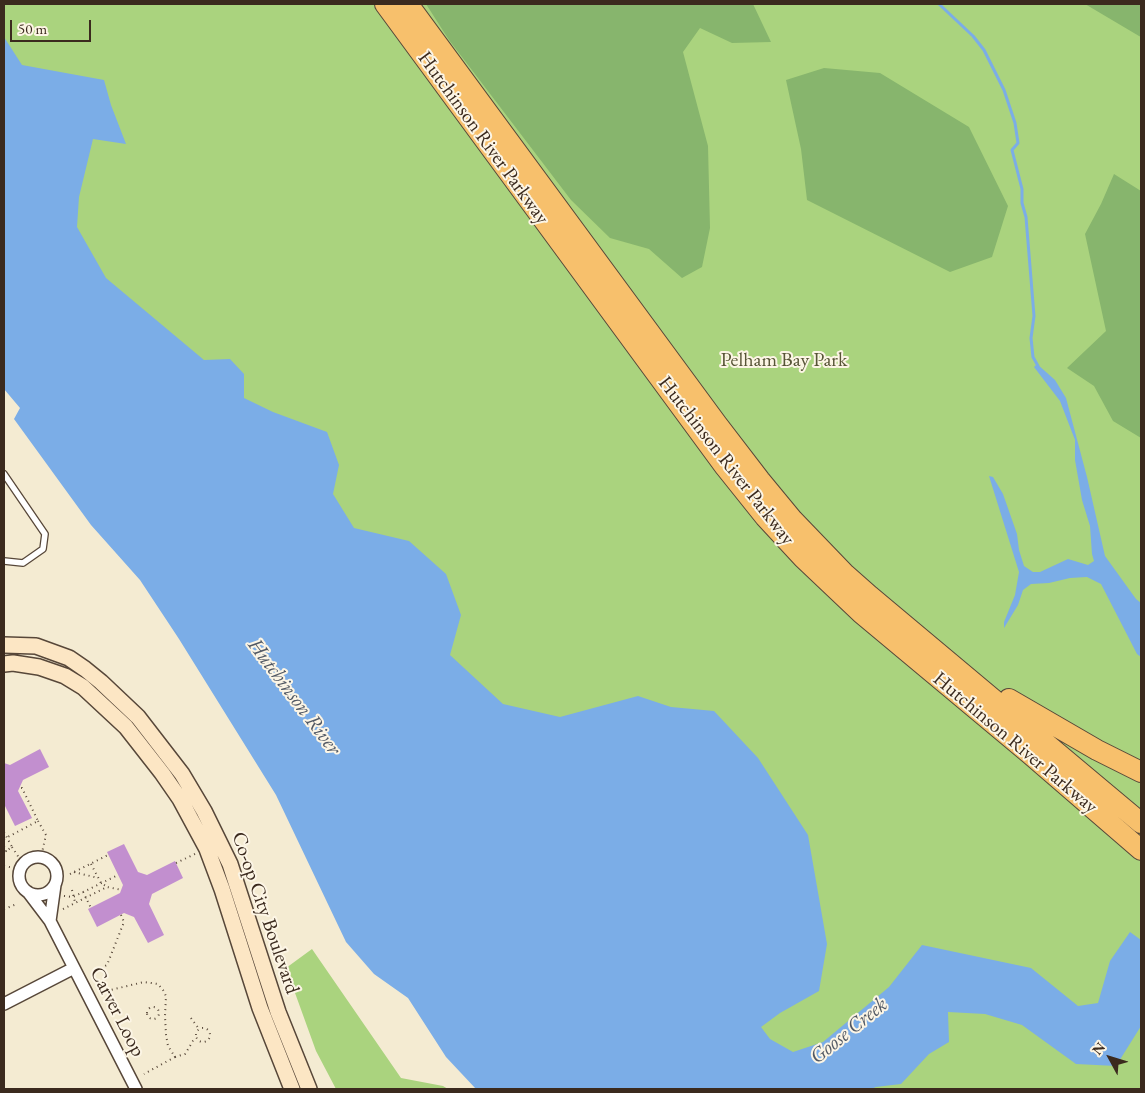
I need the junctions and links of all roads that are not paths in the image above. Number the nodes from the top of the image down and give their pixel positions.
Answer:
1 (384, 4) edge
2 (408, 4) edge
3 (4, 474) edge
4 (4, 561) edge
5 (4, 644) edge
6 (4, 664) edge
7 (966, 676) junction
8 (1141, 772) edge
9 (1141, 822) edge
10 (1141, 850) edge
11 (54, 885) junction
12 (28, 892) junction
13 (50, 921) junction
14 (74, 968) junction
15 (4, 1004) edge
16 (136, 1089) edge
17 (292, 1089) edge
18 (309, 1089) edge

1 - 10 highway, Hutchinson River Parkway
2 - 7 highway, Hutchinson River Parkway
3 - 4 lane
5 - 18 main road, Co-op City Boulevard
6 - 17 main road, Co-op City Boulevard
7 - 8 highway
7 - 9 highway, Hutchinson River Parkway
11 - 12 street
11 - 12 street
11 - 13 street
12 - 13 street
13 - 14 street
14 - 15 street, Carver Loop
14 - 16 street, Carver Loop

